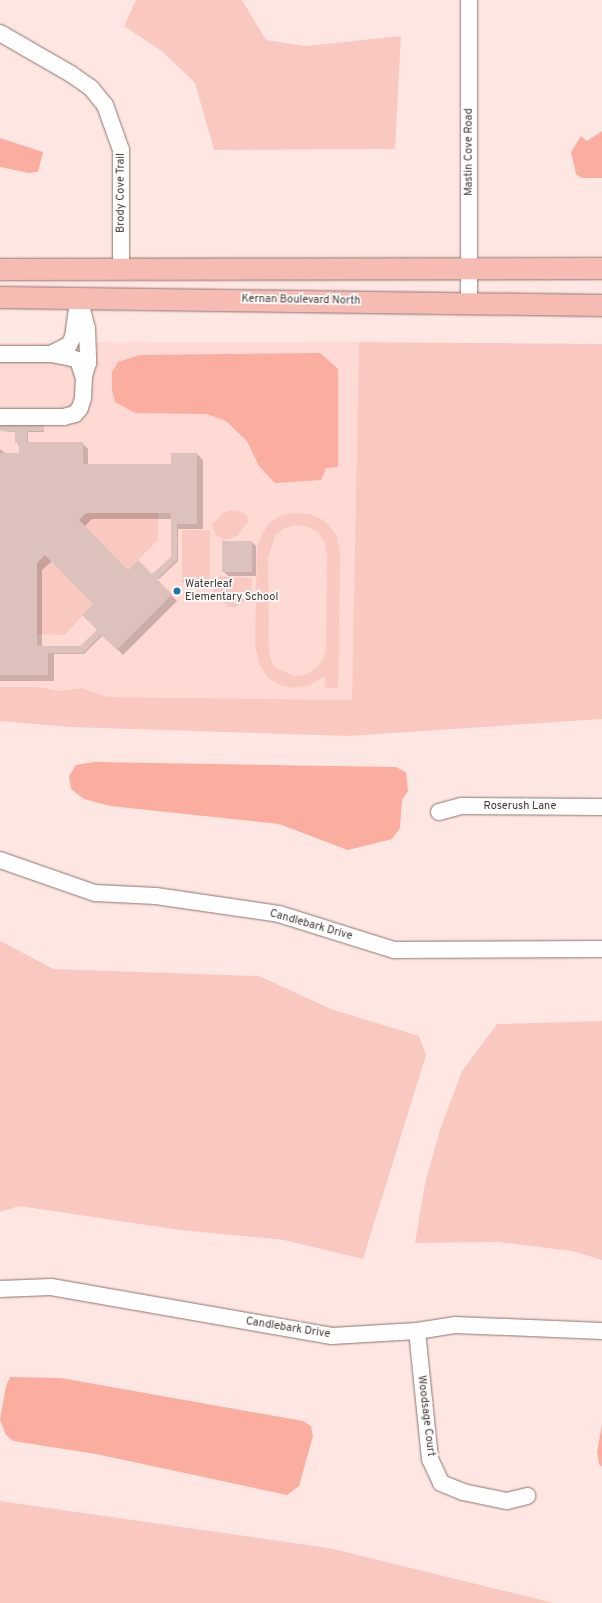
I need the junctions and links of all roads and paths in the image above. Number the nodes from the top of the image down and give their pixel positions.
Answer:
1 (469, 0) edge
2 (0, 33) edge
3 (470, 267) junction
4 (121, 268) junction
5 (602, 268) edge
6 (0, 269) edge
7 (0, 297) edge
8 (79, 297) junction
9 (469, 304) junction
10 (602, 305) edge
11 (0, 354) edge
12 (51, 354) junction
13 (84, 378) junction
14 (0, 417) edge
15 (602, 807) edge
16 (439, 812) dead end
17 (0, 860) edge
18 (602, 949) edge
19 (0, 1289) edge
20 (417, 1331) junction
21 (602, 1332) edge
22 (527, 1496) dead end

1 - 3 street, Mastin Cove Road
2 - 4 street, Brody Cove Trail
3 - 4 main road
3 - 5 main road
3 - 9 street, Mastin Cove Road
4 - 6 main road
7 - 8 main road, Kernan Boulevard North
8 - 9 main road, Kernan Boulevard North
8 - 12 street
8 - 13 street
9 - 10 main road, Kernan Boulevard North
11 - 12 street
12 - 13 street
13 - 14 street
15 - 16 street, Roserush Lane
17 - 18 street, Candlebark Drive
19 - 20 street, Candlebark Drive
20 - 21 street, Candlebark Drive
20 - 22 street, Woodsage Court

